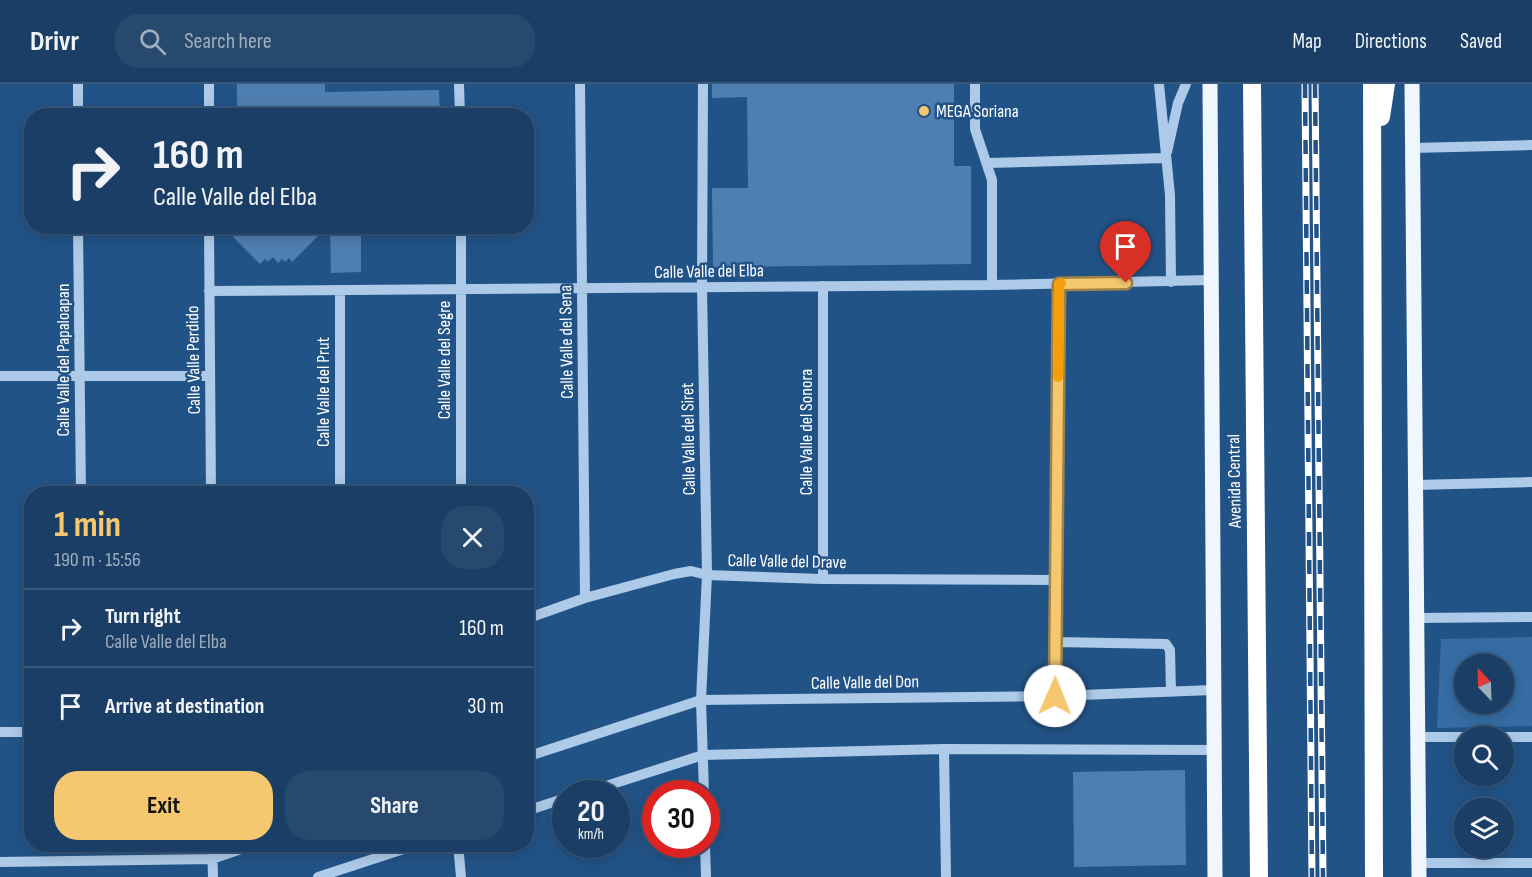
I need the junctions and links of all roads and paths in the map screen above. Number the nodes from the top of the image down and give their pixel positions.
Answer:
1 (78, 84) edge
2 (209, 84) edge
3 (459, 84) edge
4 (580, 84) edge
5 (703, 84) edge
6 (975, 84) edge
7 (1158, 84) edge
8 (1186, 84) edge
9 (1210, 84) edge
10 (1252, 84) edge
11 (1372, 84) edge
12 (1386, 84) edge
13 (1412, 84) edge
14 (78, 108) edge
15 (209, 108) edge
16 (460, 108) edge
17 (1532, 145) edge
18 (1413, 148) junction
19 (1165, 158) junction
20 (988, 163) junction
21 (1373, 172) junction
22 (78, 234) edge
23 (209, 234) edge
24 (460, 234) edge
25 (1210, 280) junction
26 (1171, 282) junction
27 (1059, 284) junction
28 (992, 285) junction
29 (823, 286) junction
30 (702, 287) junction
31 (581, 289) junction
32 (340, 290) junction
33 (461, 290) junction
34 (208, 291) junction
35 (79, 375) junction
36 (0, 376) edge
37 (209, 376) junction
38 (1532, 482) edge
39 (1416, 485) junction
40 (81, 486) edge
41 (211, 486) edge
42 (340, 486) edge
43 (460, 486) edge
44 (707, 575) junction
45 (823, 579) junction
46 (1055, 580) junction
47 (585, 598) junction
48 (534, 616) edge
49 (1532, 617) edge
50 (1416, 618) junction
51 (1055, 642) junction
52 (1213, 690) junction
53 (1171, 692) junction
54 (1055, 696) junction
55 (701, 700) junction
56 (0, 732) edge
57 (24, 732) edge
58 (1417, 737) junction
59 (1454, 737) edge
60 (1514, 737) edge
61 (1532, 737) edge
62 (944, 749) junction
63 (1214, 750) junction
64 (534, 754) edge
65 (703, 755) junction
66 (625, 780) edge
67 (704, 780) edge
68 (552, 803) edge
69 (534, 808) edge
70 (212, 852) edge
71 (233, 852) edge
72 (395, 852) edge
73 (458, 852) edge
74 (705, 858) edge
75 (212, 859) junction
76 (0, 862) edge
77 (1532, 863) edge
78 (1419, 870) edge
79 (213, 877) edge
80 (318, 877) edge
81 (460, 877) edge
82 (706, 877) edge
83 (946, 877) edge
84 (1215, 877) edge
85 (1259, 877) edge
86 (1374, 877) edge

1 - 14 street
2 - 15 street
3 - 16 street
4 - 31 street, Calle Valle del Sena
5 - 30 street, Calle Valle del Siret
6 - 20 street
7 - 19 street
8 - 19 street
9 - 25 main road, Avenida Central
10 - 85 highway, Avenida Central
11 - 21 highway
12 - 21 highway
13 - 18 main road
17 - 18 street
18 - 39 main road
19 - 20 street
19 - 26 street
20 - 28 street
21 - 86 highway
22 - 35 street, Calle Valle del Papaloapan
23 - 34 street, Calle Valle Perdido
24 - 33 street, Calle Valle del Segre
25 - 26 street, Calle Valle del Elba
25 - 52 main road, Avenida Central
26 - 27 street, Calle Valle del Elba
27 - 28 street, Calle Valle del Elba
27 - 46 street
28 - 29 street, Calle Valle del Elba
29 - 30 street, Calle Valle del Elba
29 - 45 street, Calle Valle del Sonora
30 - 31 street, Calle Valle del Elba
30 - 44 street, Calle Valle del Siret
31 - 33 street, Calle Valle del Elba
31 - 47 street, Calle Valle del Sena
32 - 33 street, Calle Valle del Elba
32 - 34 street, Calle Valle del Elba
32 - 42 street, Calle Valle del Prut
33 - 43 street, Calle Valle del Segre
34 - 37 street, Calle Valle Perdido
35 - 36 street
35 - 37 street
35 - 40 street, Calle Valle del Papaloapan
37 - 41 street, Calle Valle Perdido
38 - 39 street
39 - 50 main road
44 - 45 street, Calle Valle del Drave
44 - 47 street, Calle Valle del Drave
44 - 55 street, Calle Valle del Siret
45 - 46 street, Calle Valle del Drave
46 - 51 street
47 - 48 street, Calle Valle del Drave
49 - 50 street
50 - 58 main road
51 - 53 street
51 - 54 street
52 - 53 street, Calle Valle del Don
52 - 63 main road, Avenida Central
53 - 54 street, Calle Valle del Don
54 - 55 street, Calle Valle del Don
55 - 64 street, Calle Valle del Don
55 - 65 street, Calle Valle del Siret
56 - 57 street
58 - 59 street
58 - 78 main road
60 - 61 street
62 - 63 street
62 - 65 street
62 - 83 street
63 - 84 main road, Avenida Central
65 - 66 street
65 - 67 street, Calle Valle del Siret
68 - 69 street
70 - 75 street
71 - 75 street
72 - 80 street
73 - 81 street
74 - 82 street
75 - 76 street
75 - 79 street
77 - 78 street

